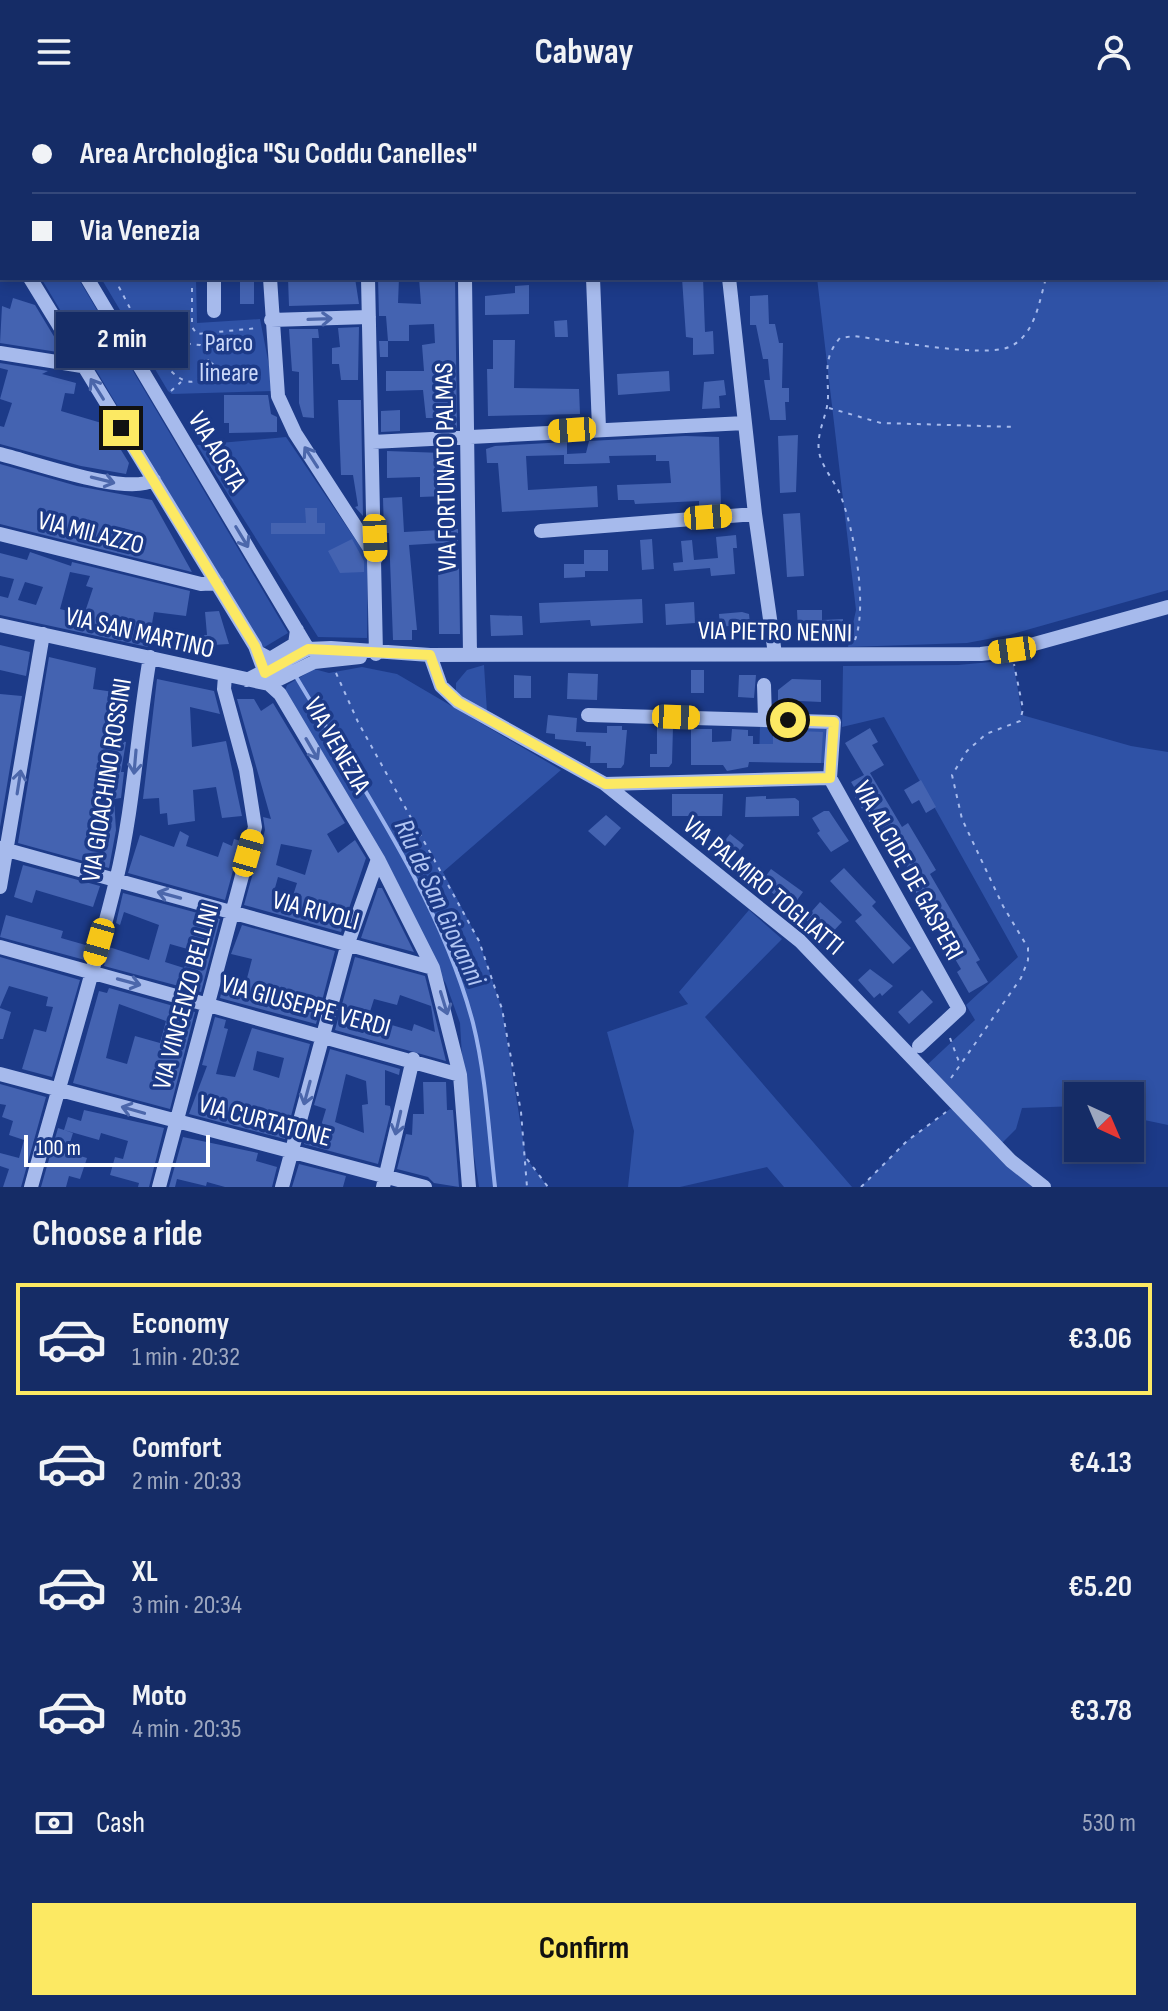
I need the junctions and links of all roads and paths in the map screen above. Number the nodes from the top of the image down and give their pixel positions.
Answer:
1 (31, 280) edge
2 (88, 280) edge
3 (115, 280) edge
4 (192, 280) edge
5 (214, 280) edge
6 (270, 280) edge
7 (368, 280) edge
8 (465, 280) edge
9 (593, 280) edge
10 (729, 280) edge
11 (1045, 280) edge
12 (214, 311) dead end
13 (369, 317) junction
14 (265, 324) junction
15 (141, 325) junction
16 (188, 342) junction
17 (0, 353) edge
18 (209, 362) junction
19 (82, 366) junction
20 (170, 369) junction
21 (233, 378) junction
22 (182, 381) junction
23 (277, 381) junction
24 (191, 382) junction
25 (167, 395) dead end
26 (828, 408) junction
27 (745, 423) junction
28 (1016, 427) dead end
29 (599, 428) junction
30 (470, 438) junction
31 (372, 442) junction
32 (0, 454) edge
33 (154, 480) junction
34 (755, 514) junction
35 (375, 519) junction
36 (353, 522) junction
37 (541, 531) dead end
38 (0, 534) edge
39 (376, 558) junction
40 (217, 583) junction
41 (1168, 607) edge
42 (0, 625) edge
43 (297, 630) junction
44 (43, 634) junction
45 (1012, 650) junction
46 (259, 653) junction
47 (309, 654) junction
48 (376, 654) junction
49 (775, 654) junction
50 (430, 655) junction
51 (470, 655) junction
52 (844, 656) junction
53 (150, 657) junction
54 (333, 660) junction
55 (225, 676) junction
56 (271, 677) junction
57 (764, 685) dead end
58 (588, 715) dead end
59 (765, 719) junction
60 (830, 778) junction
61 (605, 784) junction
62 (4, 849) edge
63 (378, 859) junction
64 (116, 881) junction
65 (0, 887) edge
66 (232, 912) junction
67 (348, 943) junction
68 (0, 947) edge
69 (433, 968) junction
70 (90, 972) junction
71 (207, 1003) junction
72 (943, 1025) junction
73 (323, 1034) junction
74 (919, 1046) dead end
75 (413, 1059) junction
76 (959, 1063) junction
77 (0, 1074) edge
78 (460, 1075) junction
79 (941, 1087) junction
80 (58, 1089) junction
81 (957, 1104) junction
82 (177, 1122) junction
83 (291, 1152) junction
84 (526, 1158) junction
85 (384, 1182) edge
86 (31, 1187) edge
87 (159, 1187) edge
88 (282, 1187) edge
89 (425, 1187) edge
90 (469, 1187) edge
91 (527, 1187) edge
92 (548, 1187) edge
93 (861, 1187) edge
94 (1044, 1187) edge

1 - 19 street, VIA VENEZIA
2 -> 43 street, VIA AOSTA
3 - 15 path
4 - 14 path
5 - 12 street
6 - 14 street
7 - 13 street
8 - 30 street, VIA FORTUNATO PALMAS
9 - 29 street
10 - 27 street
11 - 26 path
14 -> 13 street
13 - 31 street
14 - 23 street
15 - 16 path
15 - 20 path
16 - 18 path
16 - 20 path
17 - 19 street
18 - 21 path
18 - 24 path
33 -> 19 street, VIA VENEZIA
20 - 22 path
21 - 23 path
21 - 24 path
22 - 24 path
22 - 25 path
36 -> 23 street
26 - 28 path
26 - 52 path
27 - 29 street
27 - 34 street
29 - 30 street
30 - 31 street
30 - 51 street, VIA FORTUNATO PALMAS
31 - 35 street
32 -> 33 street
33 - 40 street, VIA VENEZIA
34 - 37 street
34 - 49 street
35 - 36 street
35 - 39 street
36 - 39 street
38 - 40 street, VIA MILAZZO
39 - 48 street
40 - 46 street, VIA VENEZIA
41 - 45 street, VIA PIETRO NENNI
42 - 44 street, VIA SAN MARTINO
43 - 46 street
43 - 47 street, VIA AOSTA
44 - 53 street, VIA SAN MARTINO
62 -> 44 street
45 - 52 street, VIA PIETRO NENNI
45 - 76 path
46 - 56 street, VIA VENEZIA
47 - 48 street, VIA PIETRO NENNI
47 - 54 street, VIA PIETRO NENNI
47 - 56 street, VIA PIETRO NENNI
48 - 50 street, VIA PIETRO NENNI
48 - 54 street, VIA PIETRO NENNI
49 - 51 street, VIA PIETRO NENNI
49 - 52 street, VIA PIETRO NENNI
50 - 51 street, VIA PIETRO NENNI
50 - 61 street, VIA PALMIRO TOGLIATTI
53 - 55 street, VIA SAN MARTINO
53 -> 64 street, VIA GIOACHINO ROSSINI
54 - 84 path
55 - 56 street, VIA SAN MARTINO
55 - 66 street, VIA VINCENZO BELLINI
56 -> 63 street, VIA VENEZIA
57 - 59 street
58 - 59 street
59 - 60 street
60 - 61 street, VIA ALCIDE DE GASPERI
60 - 72 street, VIA ALCIDE DE GASPERI
61 - 79 street, VIA PALMIRO TOGLIATTI
62 - 64 street, VIA RIVOLI
62 - 65 street
63 - 67 street
63 - 69 street, VIA VENEZIA
66 -> 64 street, VIA RIVOLI
64 - 70 street, VIA GIOACHINO ROSSINI
66 - 67 street, VIA RIVOLI
66 - 71 street, VIA VINCENZO BELLINI
67 - 69 street, VIA RIVOLI
67 - 73 street
68 - 70 street, VIA GIUSEPPE VERDI
69 -> 78 street, VIA VENEZIA
70 -> 71 street, VIA GIUSEPPE VERDI
70 - 80 street, VIA GIOACHINO ROSSINI
71 - 73 street, VIA GIUSEPPE VERDI
71 - 82 street, VIA VINCENZO BELLINI
72 - 74 street
72 - 76 path
73 - 75 street, VIA GIUSEPPE VERDI
73 -> 83 street
75 - 78 street, VIA GIUSEPPE VERDI
75 -> 85 street
76 - 79 path
77 - 80 street, VIA CURTATONE
78 - 90 street, VIA VENEZIA
79 - 81 street, VIA PALMIRO TOGLIATTI
82 -> 80 street, VIA CURTATONE
80 - 86 street, VIA GIOACHINO ROSSINI
81 - 93 path
81 - 94 street, VIA PALMIRO TOGLIATTI
82 - 83 street, VIA CURTATONE
82 - 87 street, VIA VINCENZO BELLINI
83 - 85 street, VIA CURTATONE
83 - 88 street
84 - 91 path
84 - 92 path
85 - 89 street, VIA CURTATONE

